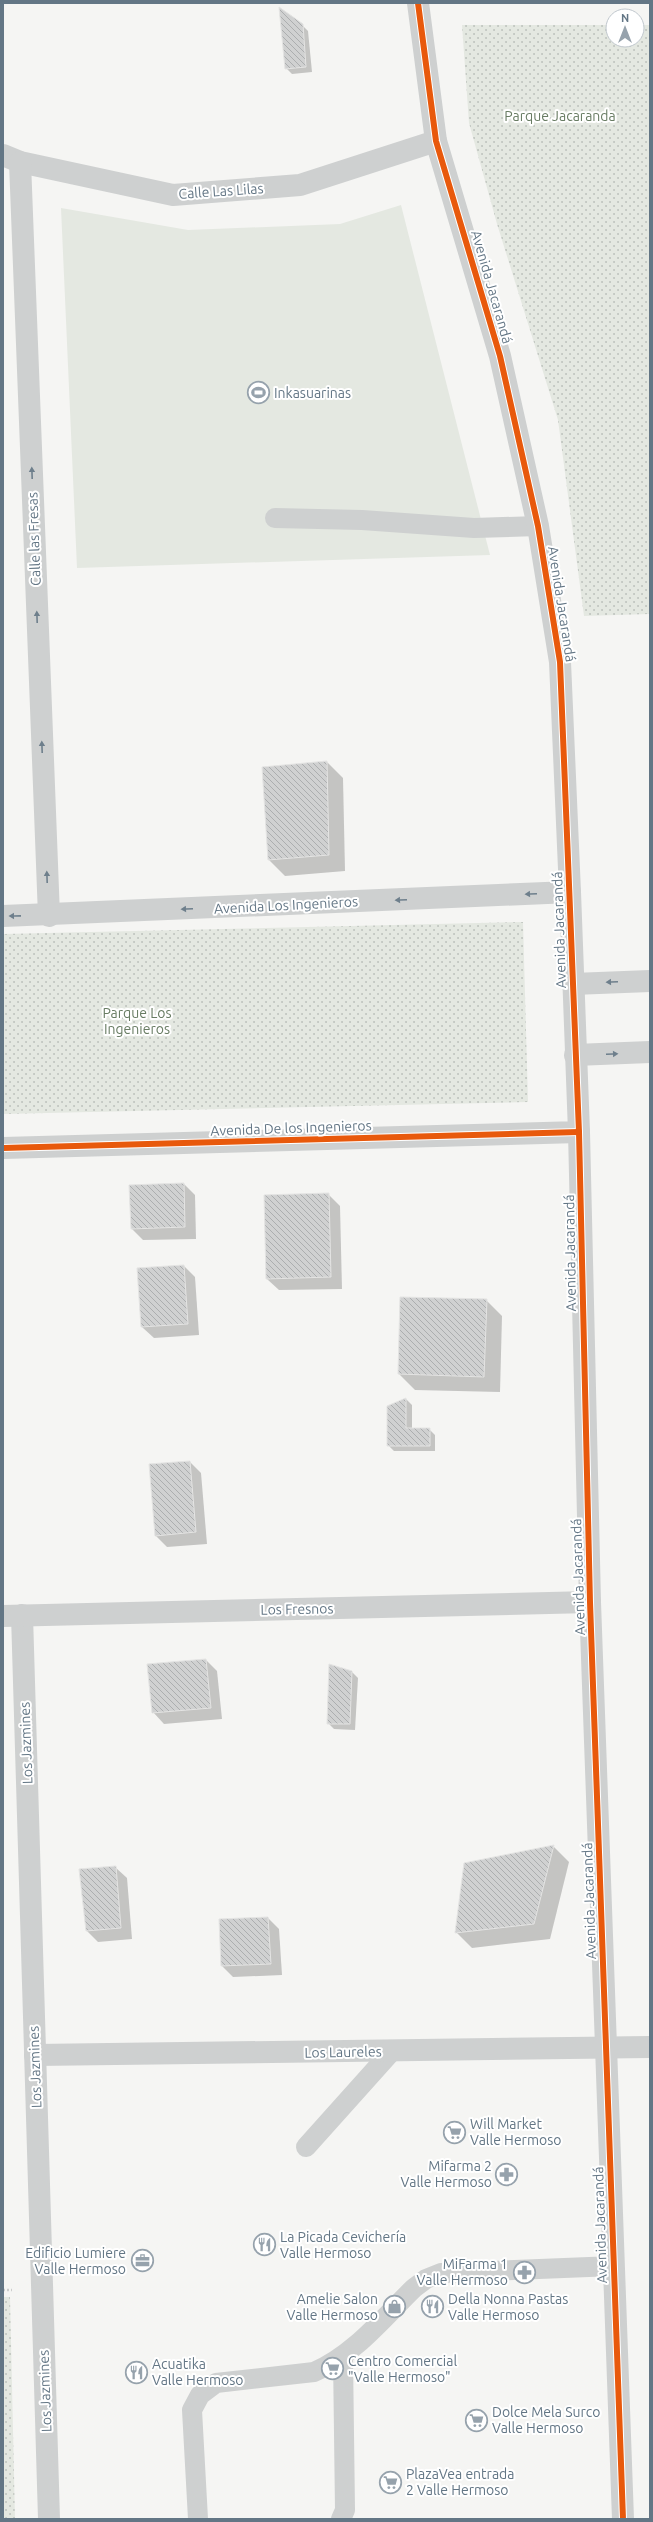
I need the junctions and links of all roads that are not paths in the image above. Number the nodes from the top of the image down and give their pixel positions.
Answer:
1 (418, 3) edge
2 (436, 141) junction
3 (12, 158) edge
4 (275, 518) dead end
5 (538, 526) junction
6 (570, 892) junction
7 (3, 916) edge
8 (49, 916) junction
9 (650, 981) edge
10 (573, 984) junction
11 (650, 1052) edge
12 (575, 1055) junction
13 (579, 1132) junction
14 (3, 1148) edge
15 (590, 1602) junction
16 (12, 1616) edge
17 (650, 2047) edge
18 (606, 2049) junction
19 (392, 2051) junction
20 (35, 2055) junction
21 (306, 2147) dead end
22 (614, 2266) junction
23 (343, 2357) junction
24 (49, 2519) edge
25 (198, 2519) edge
26 (341, 2519) edge
27 (623, 2519) edge

1 - 2 street, Avenida Jacarandá
2 - 3 street, Calle Las Lilas
2 - 5 street, Avenida Jacarandá
8 -> 3 street, Calle las Fresas
4 - 5 lane
5 - 6 street, Avenida Jacarandá
6 -> 8 street, Avenida Los Ingenieros
6 - 10 street, Avenida Jacarandá
8 -> 7 street, Avenida Los Ingenieros
9 -> 10 street
10 - 12 street, Avenida Jacarandá
12 -> 11 street
12 - 13 street, Avenida Jacarandá
13 - 14 street, Avenida De los Ingenieros
13 - 15 street, Avenida Jacarandá
15 - 16 street, Los Fresnos
15 - 18 street, Avenida Jacarandá
16 - 20 street, Los Jazmines
17 - 18 street, Los Laureles
18 - 19 street, Los Laureles
18 - 22 street, Avenida Jacarandá
19 - 20 street, Los Laureles
19 - 21 lane
20 - 24 street, Los Jazmines
22 - 23 lane
22 - 27 street, Avenida Jacarandá
23 - 25 lane
23 - 26 lane

